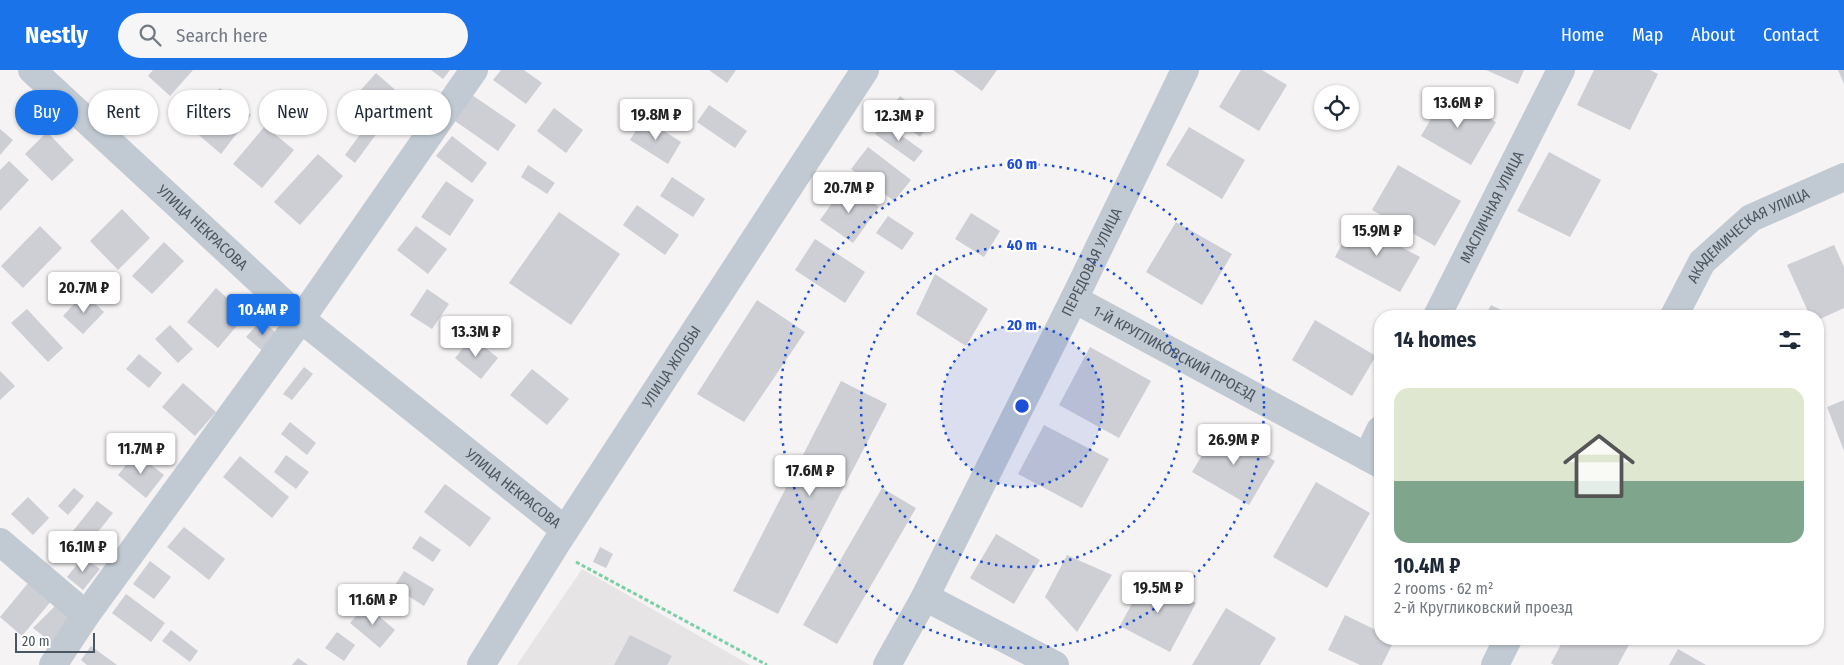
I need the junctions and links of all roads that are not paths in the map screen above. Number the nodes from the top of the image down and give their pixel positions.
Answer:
1 (32, 70) edge
2 (474, 70) edge
3 (865, 70) edge
4 (1186, 70) edge
5 (1561, 70) edge
6 (1844, 177) edge
7 (1074, 299) junction
8 (1440, 310) edge
9 (1677, 310) edge
10 (302, 318) junction
11 (1373, 461) edge
12 (559, 540) junction
13 (0, 542) edge
14 (924, 597) junction
15 (86, 615) junction
16 (1505, 645) edge
17 (53, 665) edge
18 (481, 665) edge
19 (887, 665) edge
20 (1055, 665) edge
21 (1495, 665) edge

1 - 10 street, УЛИЦА НЕКРАСОВА
2 - 10 street
3 - 12 street, УЛИЦА ЖЛОБЫ
4 - 7 street, ПЕРЕДОВАЯ УЛИЦА
5 - 8 street, МАСЛИЧНАЯ УЛИЦА
6 - 9 street, АКАДЕМИЧЕСКАЯ УЛИЦА
7 - 11 street, 1-Й КРУГЛИКОВСКИЙ ПРОЕЗД
7 - 14 street, ПЕРЕДОВАЯ УЛИЦА
10 - 12 street, УЛИЦА НЕКРАСОВА
10 - 15 street
12 - 18 street, УЛИЦА ЖЛОБЫ
13 - 15 street
14 - 19 street, ПЕРЕДОВАЯ УЛИЦА
14 - 20 street
15 - 17 street
16 - 21 street

